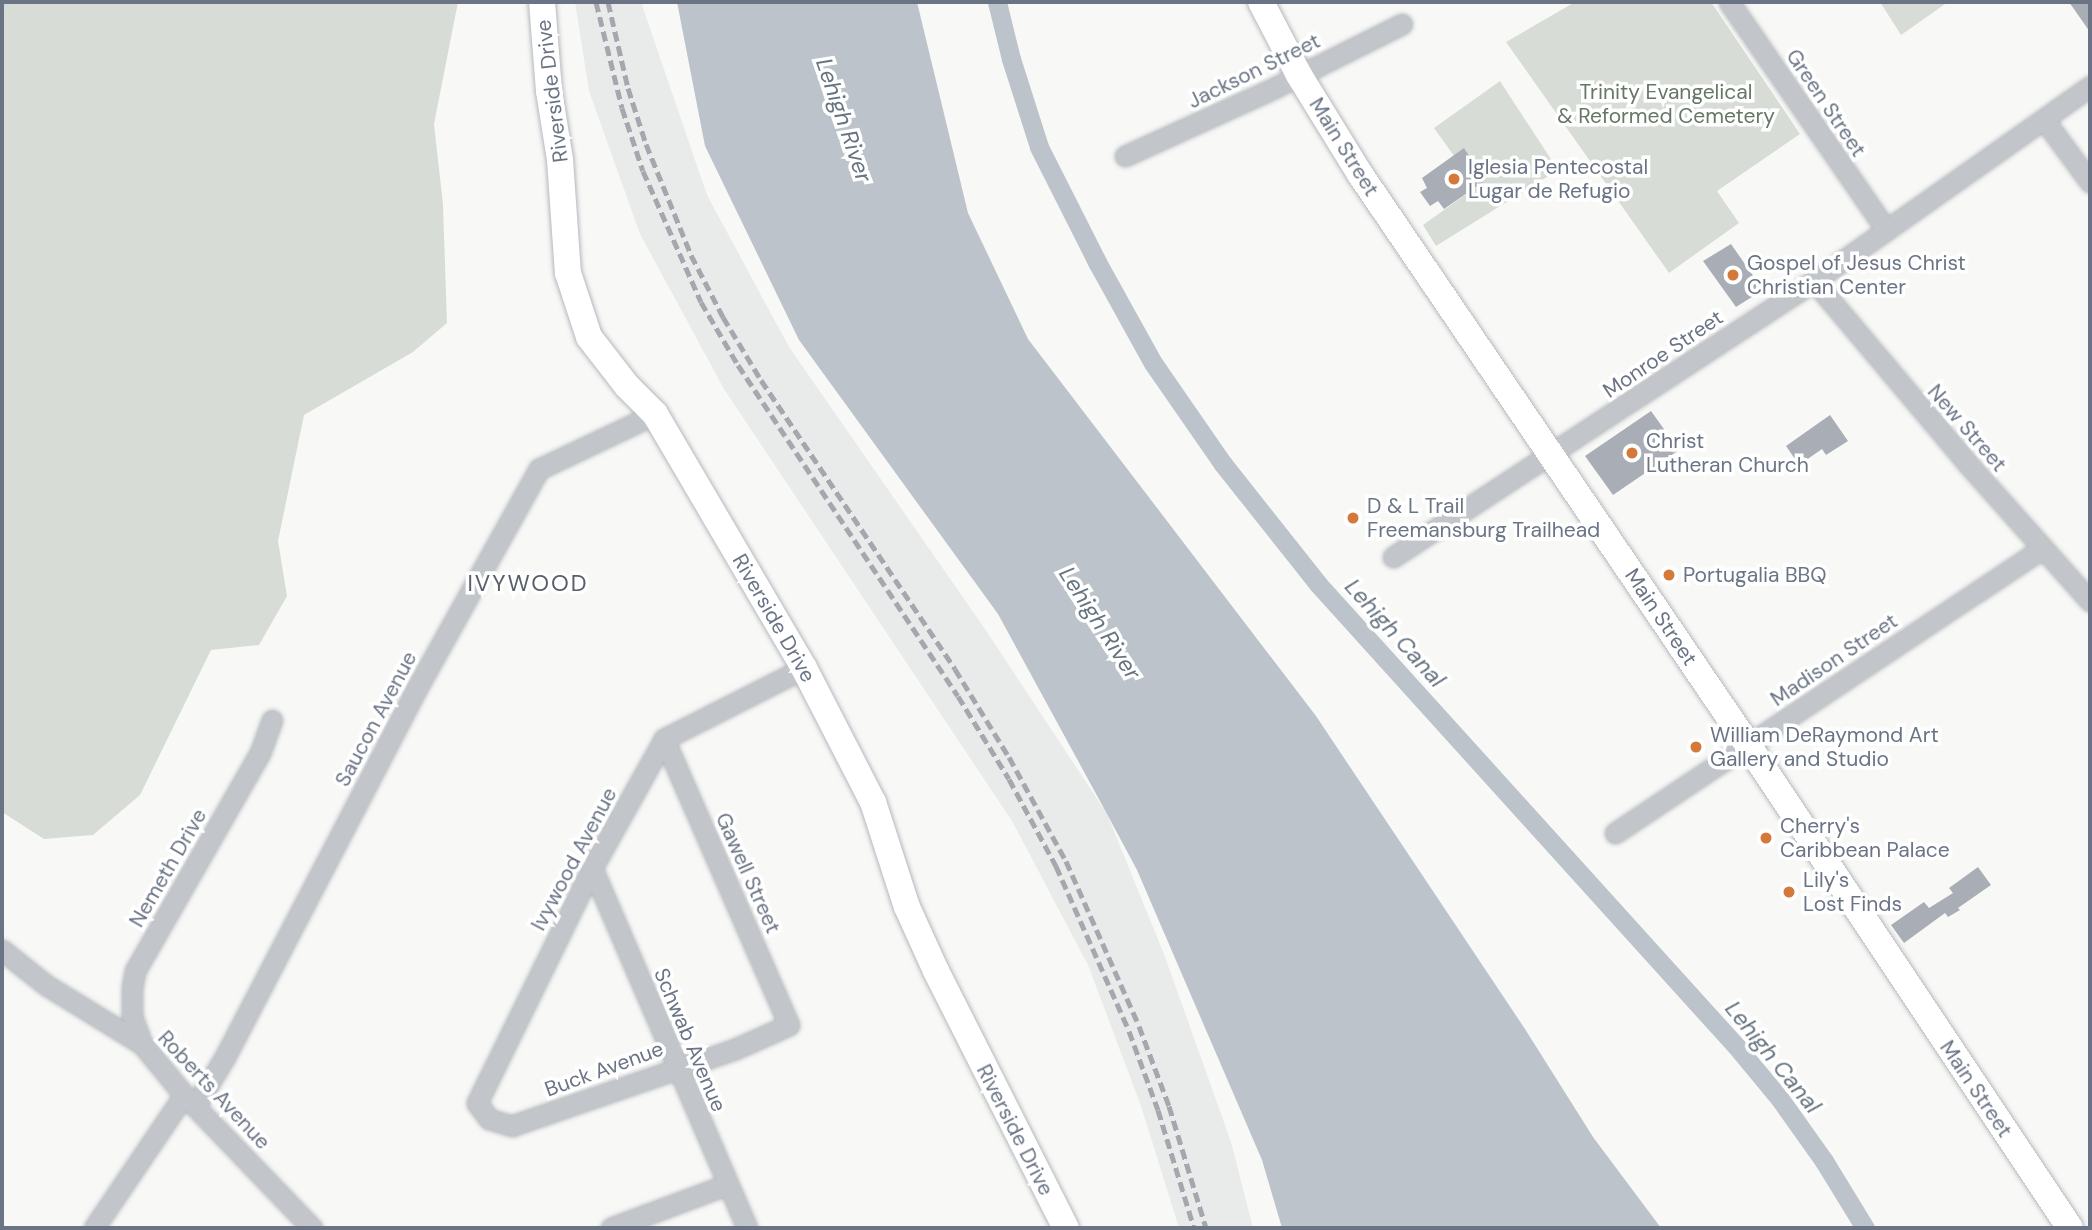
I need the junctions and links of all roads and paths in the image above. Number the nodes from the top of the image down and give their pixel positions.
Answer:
1 (542, 2) edge
2 (1261, 2) edge
3 (1729, 2) edge
4 (1402, 24) dead end
5 (1299, 75) junction
6 (2090, 86) edge
7 (2045, 121) junction
8 (1125, 156) dead end
9 (2090, 182) edge
10 (1886, 230) junction
11 (1814, 281) junction
12 (655, 414) junction
13 (1549, 456) junction
14 (2043, 548) junction
15 (1393, 557) dead end
16 (2090, 601) edge
17 (804, 668) junction
18 (272, 720) dead end
19 (664, 740) junction
20 (1748, 745) junction
21 (1615, 833) dead end
22 (592, 868) junction
23 (2, 950) edge
24 (789, 1025) joint
25 (142, 1044) junction
26 (678, 1067) junction
27 (190, 1100) junction
28 (512, 1126) joint
29 (726, 1185) junction
30 (94, 1228) edge
31 (312, 1228) edge
32 (611, 1228) edge
33 (747, 1228) edge
34 (1066, 1228) edge
35 (2070, 1228) edge

1 - 12 street, Riverside Drive
2 - 5 street, Main Street
3 - 10 street, Green Street
4 - 5 street, Jackson Street
5 - 8 street, Jackson Street
5 - 13 street, Main Street
6 - 7 street, Monroe Street
7 - 9 street
7 - 10 street, Monroe Street
10 - 11 street, Monroe Street
11 - 13 street, Monroe Street
11 - 14 street, New Street
12 - 17 street, Riverside Drive
12 - 27 street, Saucon Avenue
13 - 15 street, Monroe Street
13 - 20 street, Main Street
14 - 16 street, New Street
14 - 20 street, Madison Street
17 - 19 street
17 - 34 street, Riverside Drive
18 - 25 street, Nemeth Drive
19 - 22 street, Ivywood Avenue
19 - 24 street, Gawell Street
20 - 21 street, Madison Street
20 - 35 street, Main Street
22 - 26 street, Schwab Avenue
22 - 28 street, Ivywood Avenue
23 - 25 street, Roberts Avenue
24 - 26 street, Buck Avenue
25 - 27 street, Roberts Avenue
26 - 28 street, Buck Avenue
26 - 29 street, Schwab Avenue
27 - 30 street, Saucon Avenue
27 - 31 street, Roberts Avenue
29 - 32 street
29 - 33 street, Schwab Avenue

